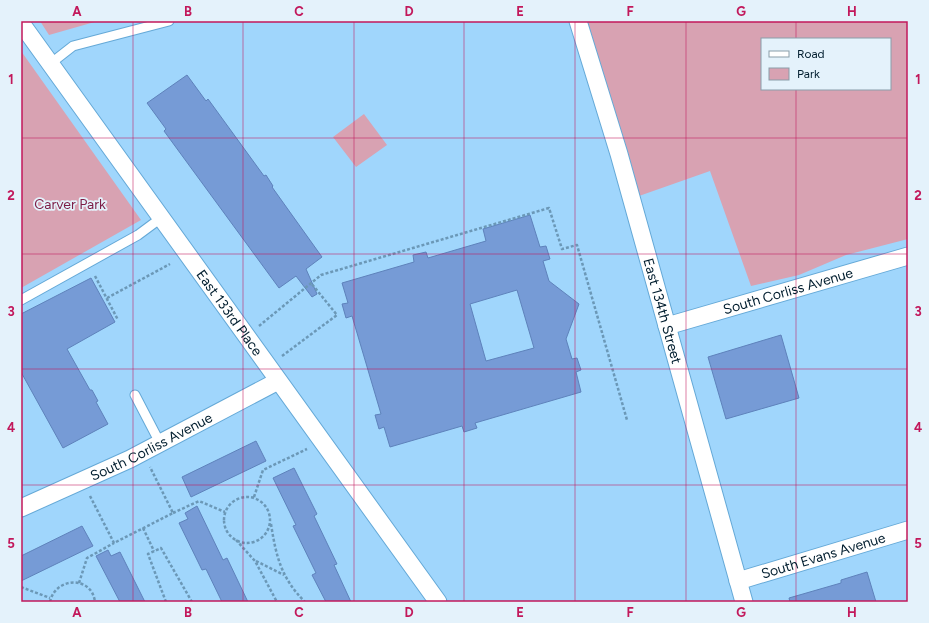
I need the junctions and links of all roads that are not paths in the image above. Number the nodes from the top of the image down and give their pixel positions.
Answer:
1 (169, 21) edge
2 (578, 21) edge
3 (21, 23) edge
4 (50, 64) junction
5 (161, 218) junction
6 (908, 256) edge
7 (21, 300) edge
8 (667, 326) junction
9 (278, 381) junction
10 (135, 395) dead end
11 (160, 443) junction
12 (21, 508) edge
13 (908, 530) edge
14 (738, 581) junction
15 (438, 602) edge
16 (744, 602) edge

1 - 4 lane
2 - 8 street, East 134th Street
3 - 4 street, East 133rd Place
4 - 5 street, East 133rd Place
5 - 7 lane
5 - 9 street, East 133rd Place
6 - 8 street, South Corliss Avenue
8 - 14 street, East 134th Street
9 - 11 street, South Corliss Avenue
9 - 15 street, East 133rd Place
10 - 11 lane
11 - 12 street, South Corliss Avenue
13 - 14 street, South Evans Avenue
14 - 16 street, East 134th Street

